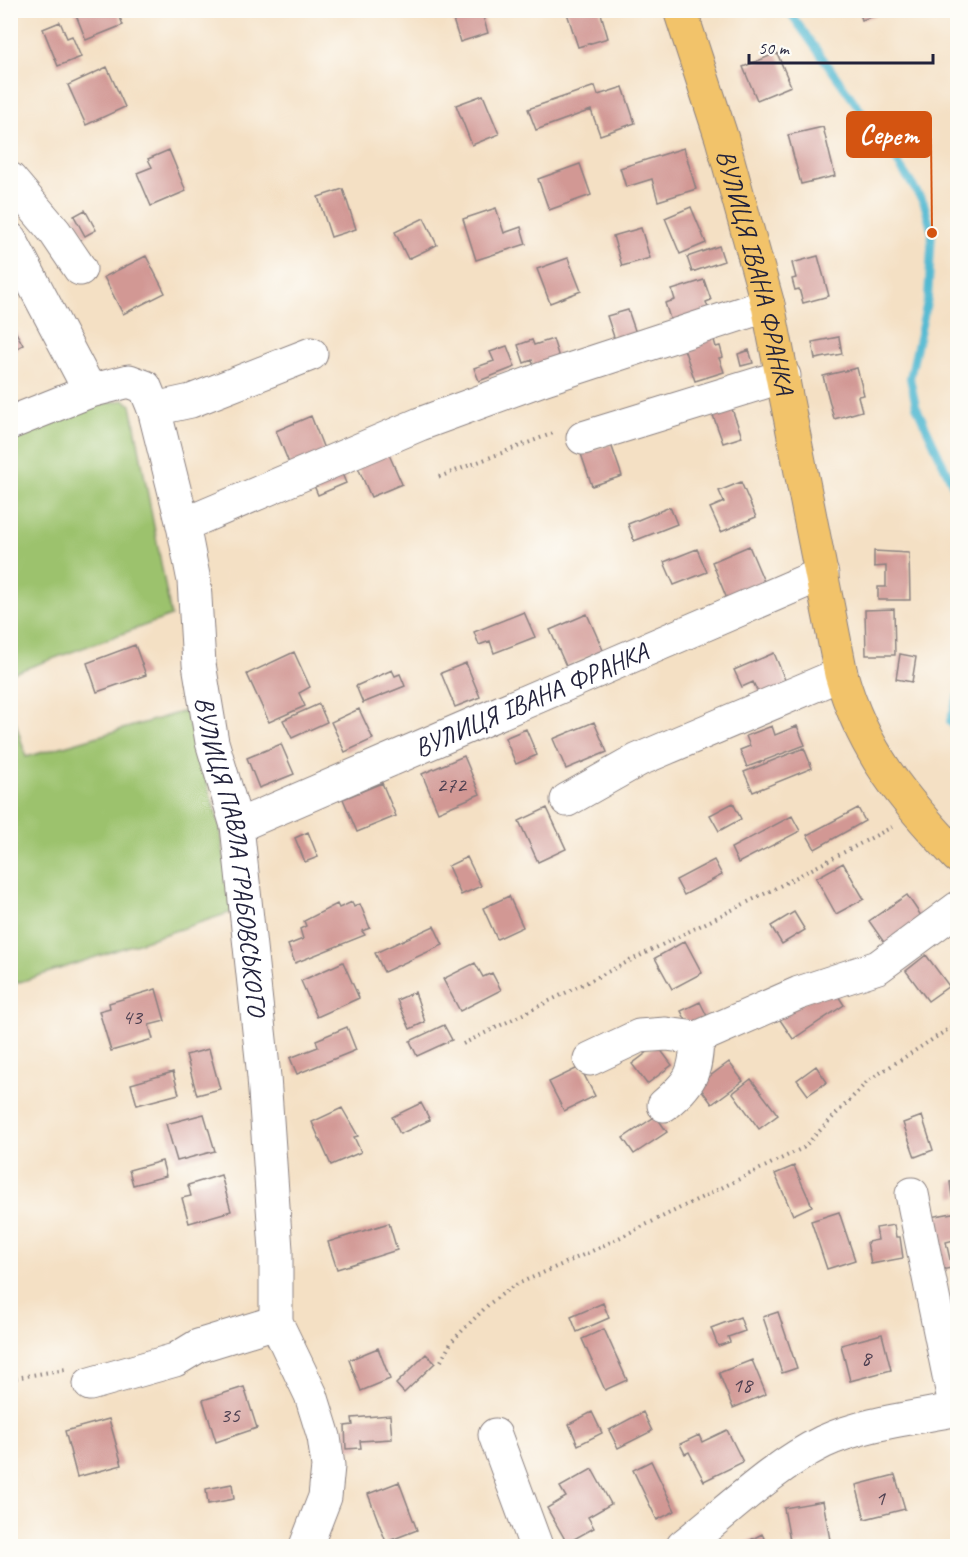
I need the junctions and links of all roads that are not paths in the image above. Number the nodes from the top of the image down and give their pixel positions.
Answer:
1 (680, 10) edge
2 (10, 179) edge
3 (10, 239) edge
4 (80, 269) dead end
5 (768, 305) junction
6 (311, 354) dead end
7 (784, 376) junction
8 (90, 391) junction
9 (154, 409) junction
10 (10, 423) edge
11 (583, 438) dead end
12 (183, 525) junction
13 (822, 574) junction
14 (841, 674) junction
15 (567, 800) dead end
16 (237, 826) junction
17 (957, 857) edge
18 (957, 908) edge
19 (697, 1038) junction
20 (590, 1059) dead end
21 (664, 1105) dead end
22 (912, 1194) dead end
23 (276, 1322) junction
24 (90, 1384) road end
25 (957, 1410) edge
26 (495, 1435) dead end
27 (306, 1546) edge
28 (536, 1546) edge
29 (683, 1546) edge

1 - 5 main road, ВУЛИЦЯ ІВАНА ФРАНКА
2 - 4 street
3 - 8 street
5 - 7 main road, ВУЛИЦЯ ІВАНА ФРАНКА
5 - 12 street
6 - 9 street
7 - 11 street
7 - 13 main road, ВУЛИЦЯ ІВАНА ФРАНКА
8 - 9 street, ВУЛИЦЯ ПАВЛА ГРАБОВСЬКОГО
8 - 10 street, ВУЛИЦЯ ПАВЛА ГРАБОВСЬКОГО
9 - 12 street, ВУЛИЦЯ ПАВЛА ГРАБОВСЬКОГО
12 - 16 street, ВУЛИЦЯ ПАВЛА ГРАБОВСЬКОГО
13 - 14 main road, ВУЛИЦЯ ІВАНА ФРАНКА
13 - 16 street, ВУЛИЦЯ ІВАНА ФРАНКА
14 - 15 street
14 - 17 main road, ВУЛИЦЯ ІВАНА ФРАНКА
16 - 23 street, ВУЛИЦЯ ПАВЛА ГРАБОВСЬКОГО
18 - 19 street
19 - 20 street
19 - 21 street
22 - 25 street
23 - 24 street
23 - 27 street, ВУЛИЦЯ ПАВЛА ГРАБОВСЬКОГО
25 - 29 street
26 - 28 street

